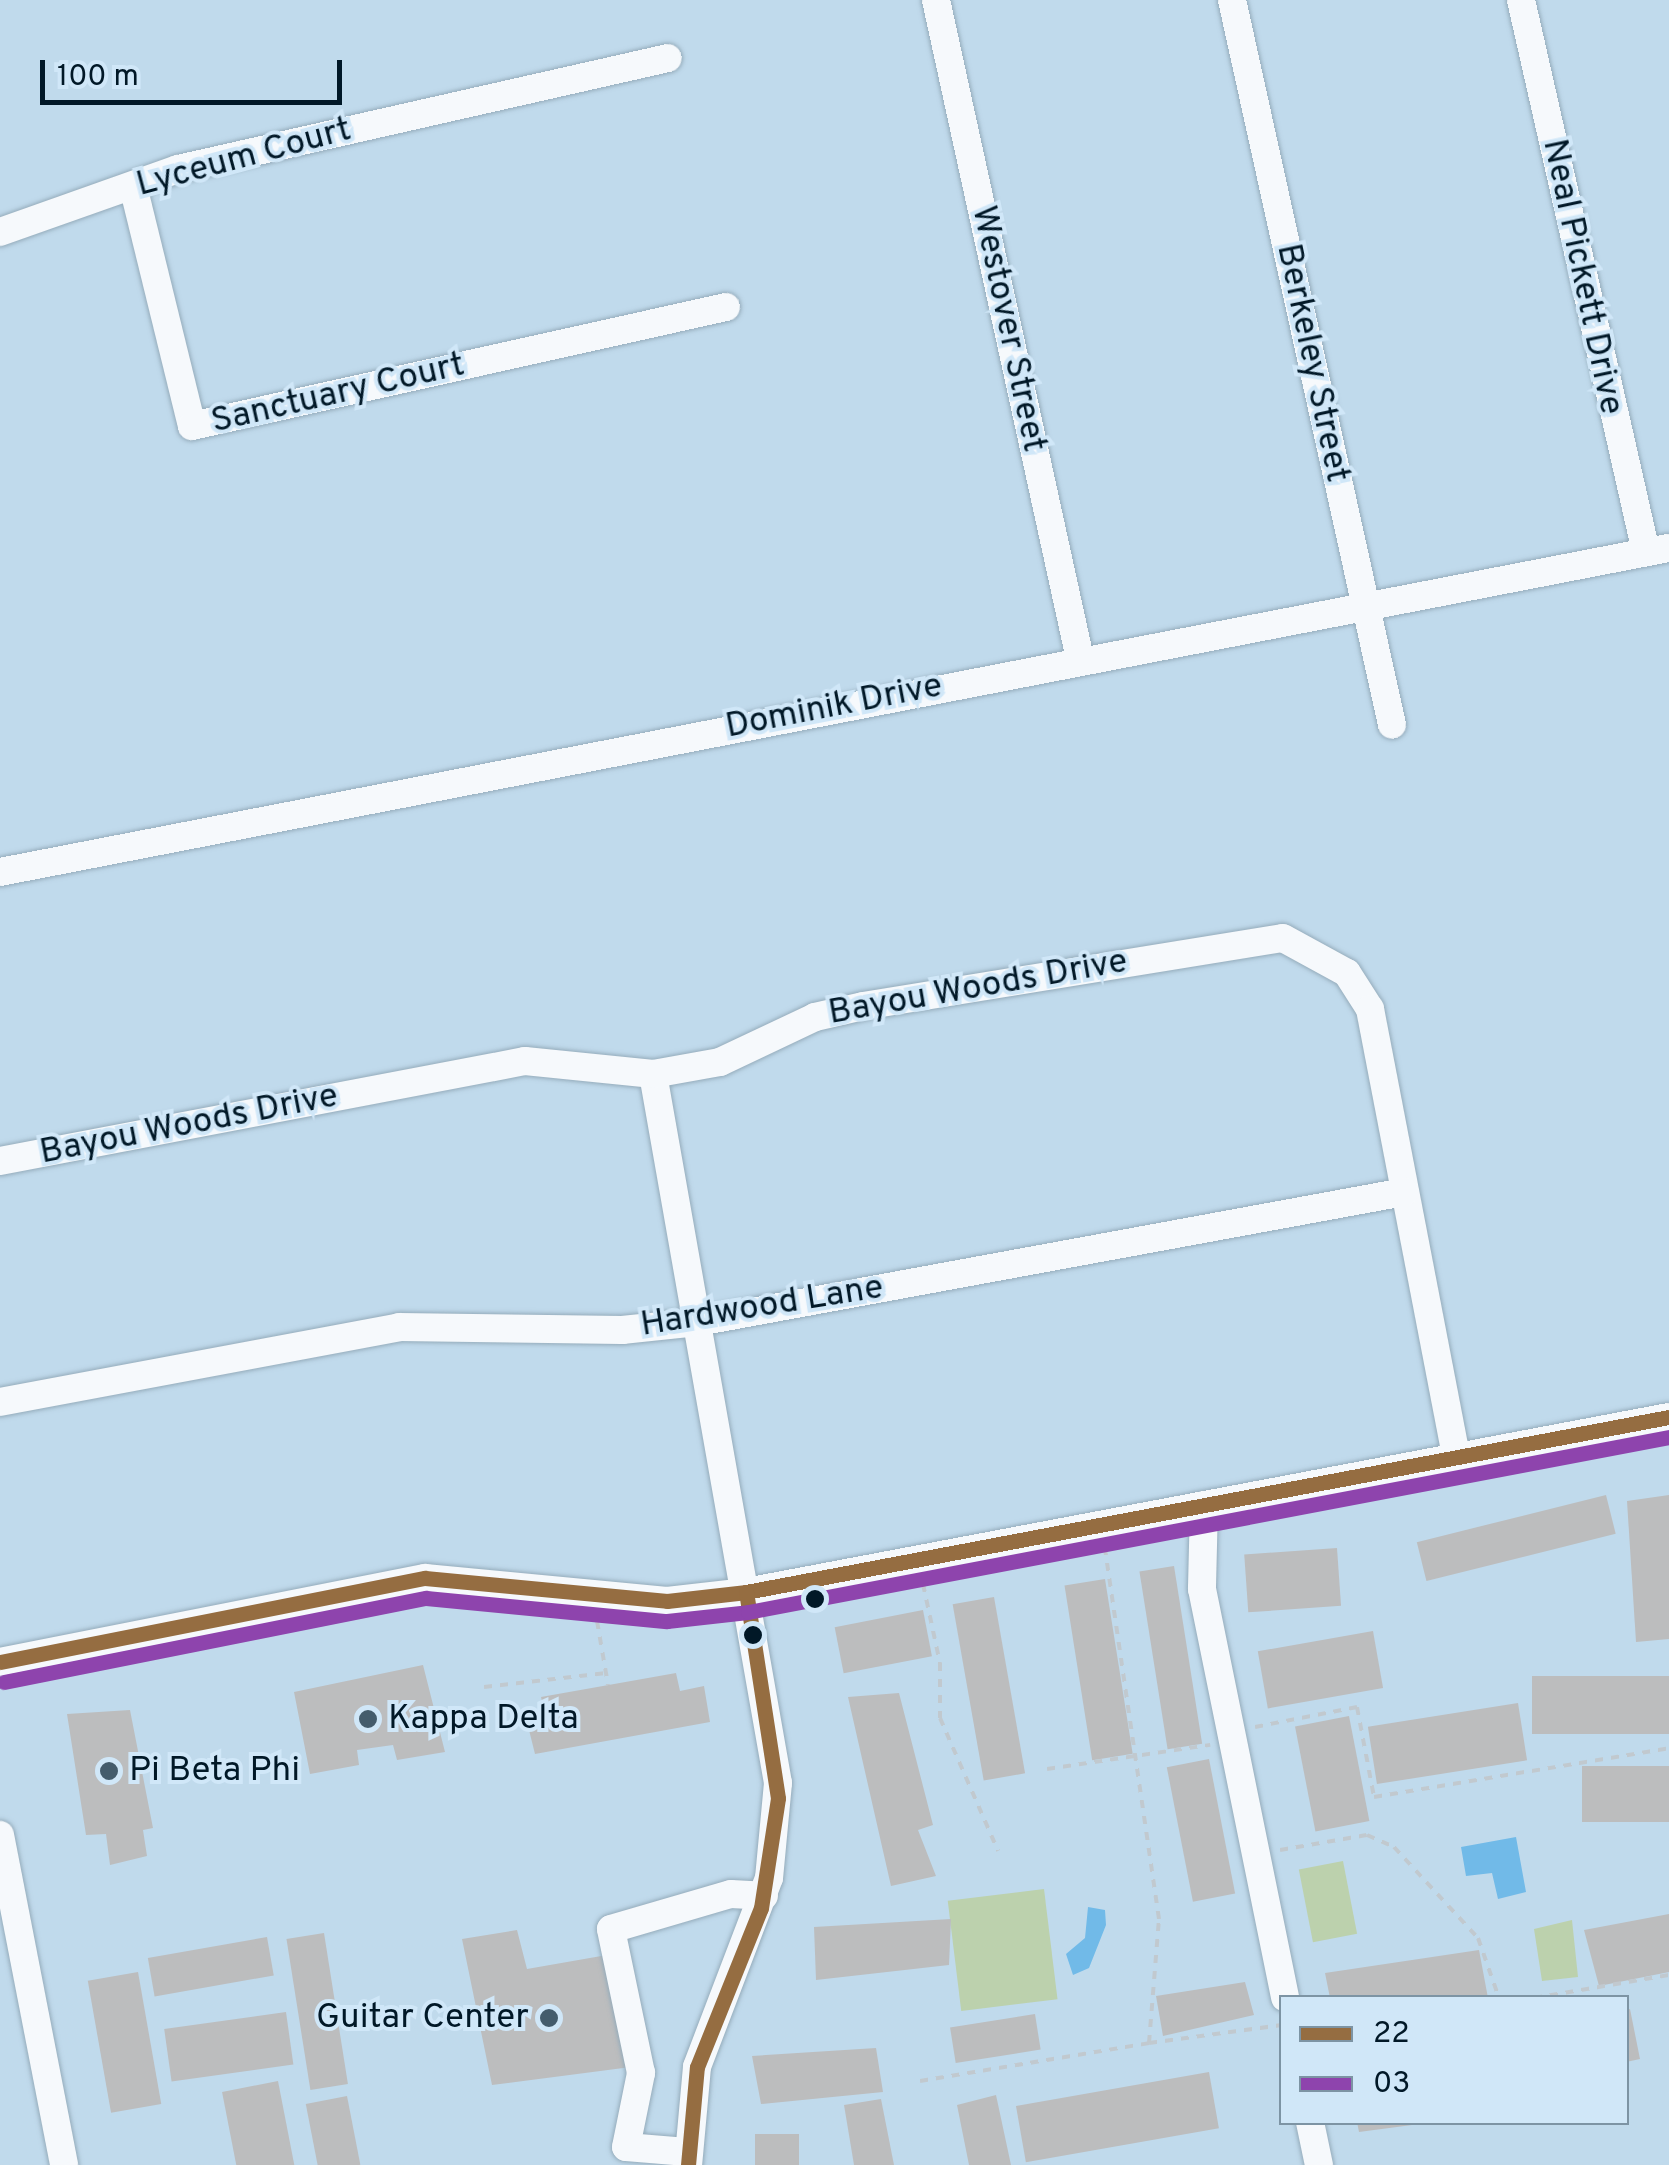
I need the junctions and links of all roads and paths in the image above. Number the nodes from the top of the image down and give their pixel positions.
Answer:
1 (936, 0) edge
2 (1232, 0) edge
3 (1521, 0) edge
4 (668, 58) dead end
5 (133, 186) junction
6 (0, 232) edge
7 (726, 308) dead end
8 (1658, 550) edge
9 (1365, 604) junction
10 (1080, 659) junction
11 (1392, 725) dead end
12 (0, 872) edge
13 (653, 1074) junction
14 (0, 1161) edge
15 (1404, 1192) junction
16 (698, 1322) junction
17 (0, 1402) edge
18 (1669, 1417) edge
19 (1456, 1456) junction
20 (1204, 1505) junction
21 (1100, 1525) junction
22 (917, 1560) junction
23 (746, 1592) junction
24 (597, 1621) dead end
25 (0, 1662) edge
26 (606, 1673) junction
27 (608, 1685) dead end
28 (484, 1687) dead end
29 (1231, 1732) junction
30 (1669, 1748) edge
31 (1142, 1757) junction
32 (1047, 1769) dead end
33 (0, 1834) edge
34 (998, 1851) dead end
35 (1256, 1854) junction
36 (764, 1896) junction
37 (1669, 1976) edge
38 (1284, 1995) edge
39 (1497, 1995) edge
40 (1552, 1995) edge
41 (1279, 2025) edge
42 (1148, 2043) junction
43 (920, 2081) dead end
44 (1311, 2125) edge
45 (687, 2159) edge
46 (64, 2165) edge
47 (1319, 2165) edge

1 - 10 street, Westover Street
2 - 9 street, Berkeley Street
3 - 8 street, Neal Pickett Drive
4 - 5 street, Lyceum Court
5 - 6 street, Lyceum Court
5 - 7 street, Sanctuary Court
8 - 9 street, Dominik Drive
9 - 10 street, Dominik Drive
9 - 11 street, Berkeley Street
10 - 12 street, Dominik Drive
13 - 14 street, Bayou Woods Drive
13 - 15 street, Bayou Woods Drive
13 - 16 street
15 - 16 street, Hardwood Lane
15 - 19 street, Bayou Woods Drive
16 - 17 street, Hardwood Lane
16 - 23 street
18 - 19 street
19 - 20 street
20 - 21 street
20 - 29 street
21 - 22 street
21 - 31 path
22 - 23 street
22 - 34 path
23 - 25 street
23 - 36 street
24 - 26 path
26 - 27 path
26 - 28 path
29 - 30 path
29 - 31 path
29 - 35 street
31 - 32 path
31 - 42 path
33 - 46 street
35 - 38 street
35 - 39 path
36 - 45 street
36 - 45 street
37 - 40 path
41 - 42 path
42 - 43 path
44 - 47 street

